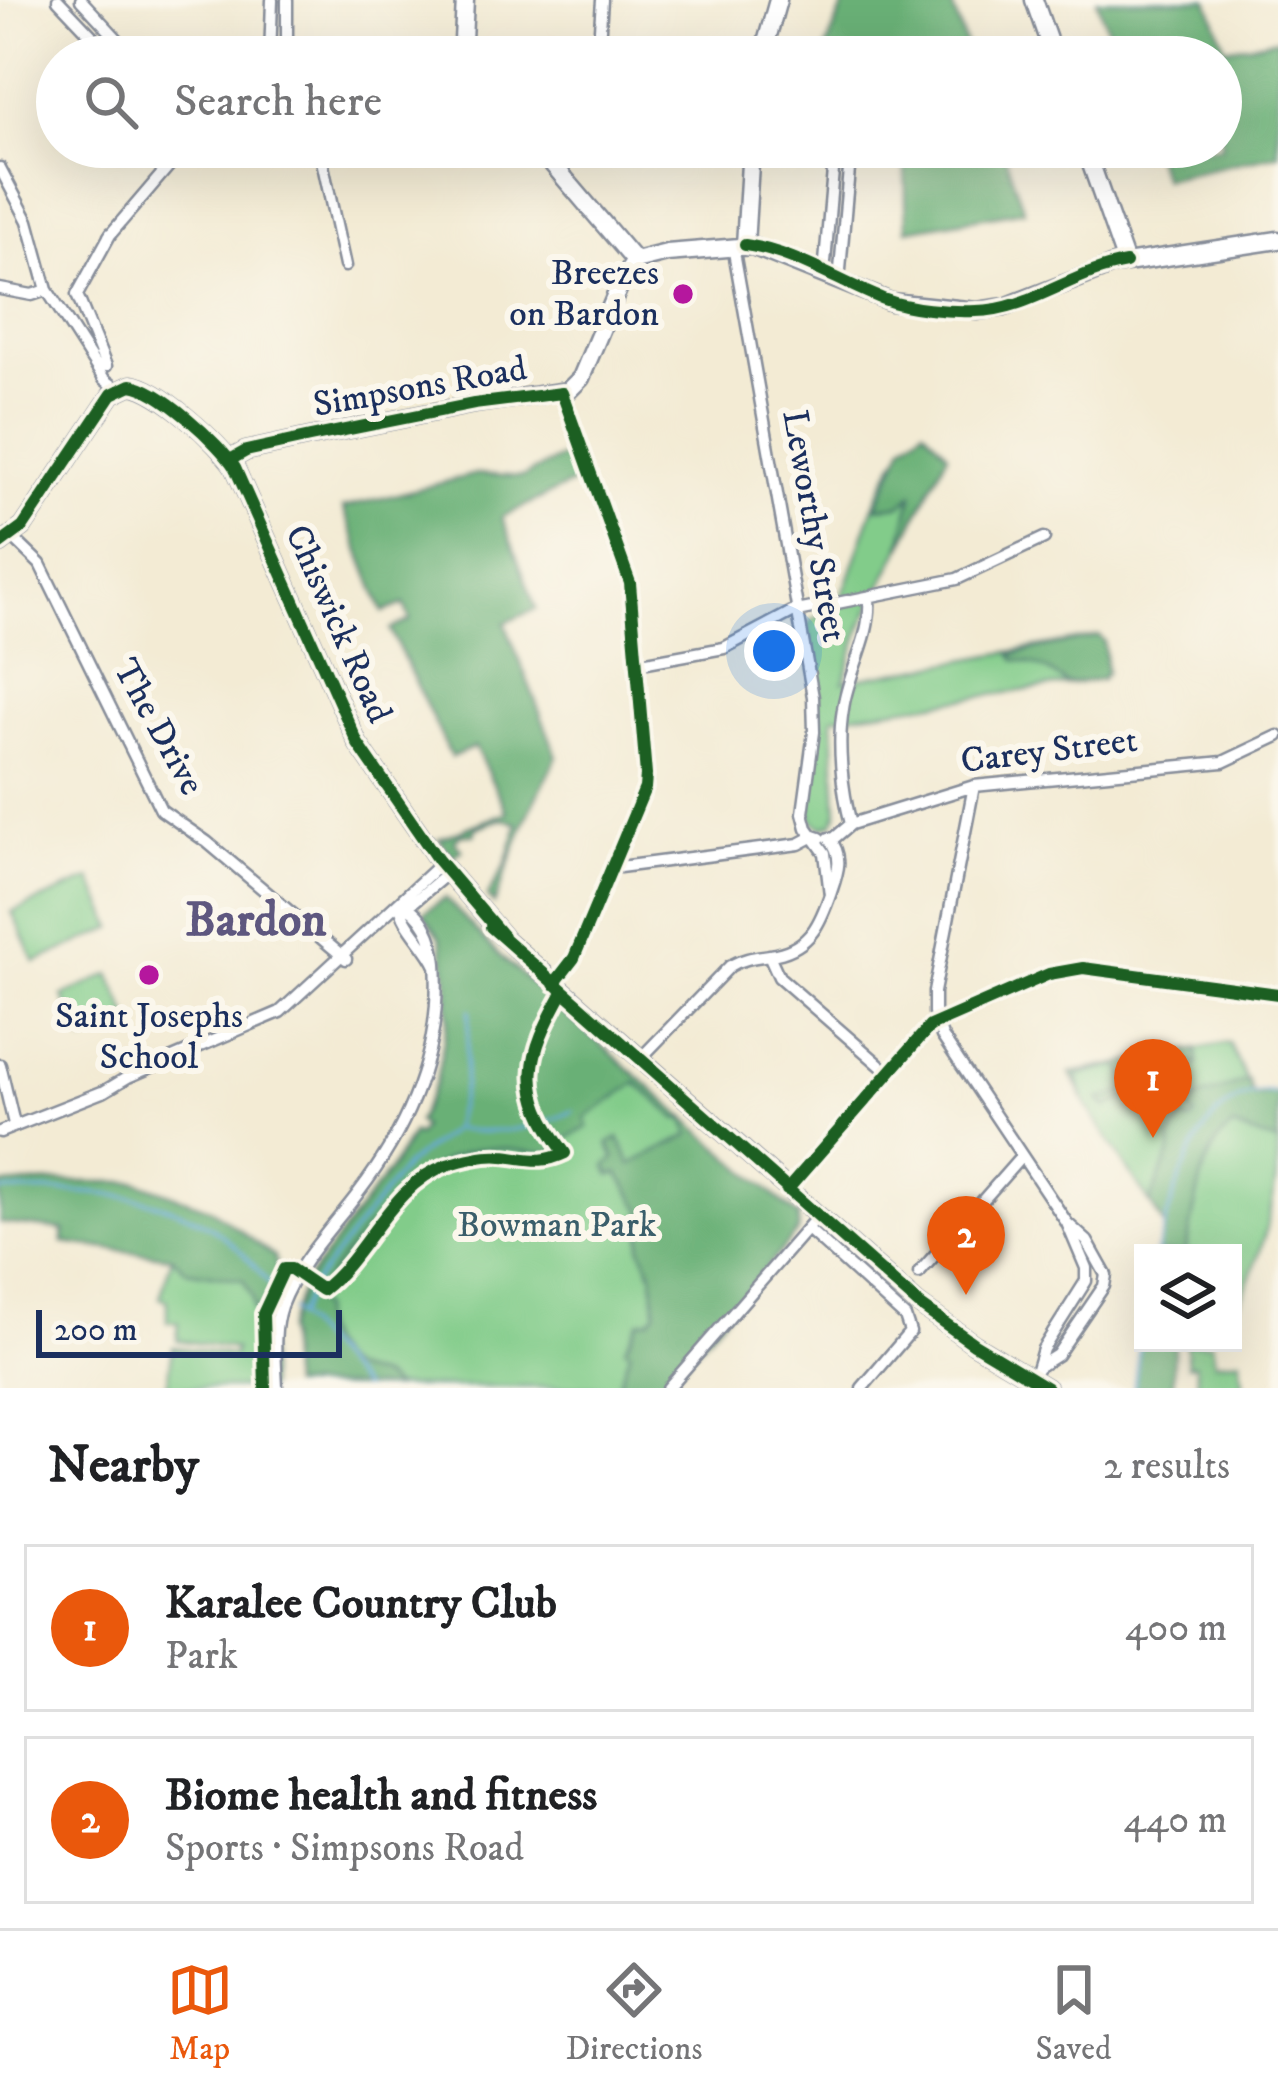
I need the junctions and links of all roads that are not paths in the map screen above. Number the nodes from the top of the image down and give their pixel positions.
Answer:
1 (58, 0) edge
2 (81, 0) edge
3 (272, 0) edge
4 (287, 0) edge
5 (465, 0) edge
6 (602, 0) edge
7 (778, 0) edge
8 (1034, 0) edge
9 (92, 36) edge
10 (114, 36) edge
11 (271, 36) edge
12 (287, 36) edge
13 (466, 36) edge
14 (599, 36) edge
15 (768, 36) edge
16 (1047, 36) edge
17 (0, 168) edge
18 (166, 168) edge
19 (324, 168) edge
20 (556, 168) edge
21 (748, 168) edge
22 (835, 168) edge
23 (848, 168) edge
24 (1092, 168) edge
25 (111, 233) junction
26 (1278, 240) edge
27 (739, 246) junction
28 (94, 254) dead end
29 (635, 261) junction
30 (1126, 263) junction
31 (345, 266) dead end
32 (832, 278) junction
33 (0, 289) edge
34 (47, 290) junction
35 (100, 363) junction
36 (117, 389) junction
37 (562, 393) junction
38 (230, 460) junction
39 (1044, 538) dead end
40 (6, 541) edge
41 (868, 598) junction
42 (799, 610) junction
43 (636, 664) junction
44 (1278, 736) edge
45 (974, 786) junction
46 (804, 818) junction
47 (850, 824) junction
48 (814, 836) junction
49 (832, 840) junction
50 (612, 868) junction
51 (441, 872) junction
52 (830, 895) junction
53 (403, 907) junction
54 (769, 955) junction
55 (344, 957) junction
56 (554, 984) junction
57 (1278, 994) edge
58 (936, 1022) junction
59 (640, 1059) junction
60 (0, 1065) edge
61 (889, 1073) junction
62 (14, 1124) junction
63 (0, 1132) edge
64 (1021, 1157) junction
65 (787, 1190) junction
66 (813, 1222) junction
67 (1067, 1223) junction
68 (919, 1273) dead end
69 (1039, 1378) edge
70 (277, 1388) edge
71 (668, 1388) edge
72 (862, 1388) edge

1 - 9 street
2 - 10 street
3 - 11 street
4 - 12 street
5 - 13 main road
6 - 14 street
7 - 15 main road
8 - 16 main road
17 - 34 street
18 - 25 street
19 - 31 street
20 - 29 main road
21 - 27 main road
22 - 32 street
23 - 32 street
24 - 30 main road
25 - 28 street
25 - 35 street
26 - 30 main road
27 - 29 main road
27 - 32 main road
27 - 42 street, Leworthy Street
29 - 37 main road
30 - 32 main road
33 - 34 street
34 - 35 street
35 - 36 street
36 - 38 main road
36 - 40 main road
37 - 38 main road, Simpsons Road
37 - 43 street, Simpsons Road
38 - 51 main road, Chiswick Road
39 - 41 street
40 - 55 street, The Drive
41 - 42 street
41 - 47 street, Leworthy Street
42 - 43 street
42 - 46 street, Leworthy Street
43 - 50 street, Simpsons Road
44 - 45 street, Carey Street
45 - 47 street, Carey Street
45 - 58 street
46 - 48 street
46 - 49 street
47 - 49 street, Carey Street
48 - 49 street
48 - 50 street
48 - 52 street
49 - 52 street
50 - 56 street, Simpsons Road
51 - 53 street
51 - 56 main road, Chiswick Road
52 - 54 street
53 - 55 street
53 - 70 street
54 - 59 street
54 - 61 street
55 - 62 street
56 - 59 main road
57 - 58 street
58 - 61 street
58 - 64 street
59 - 65 main road
60 - 62 street
61 - 65 street
62 - 63 street
64 - 67 street
64 - 68 street
65 - 66 main road
66 - 69 main road
66 - 71 street
66 - 72 street
67 - 69 street
67 - 69 street

